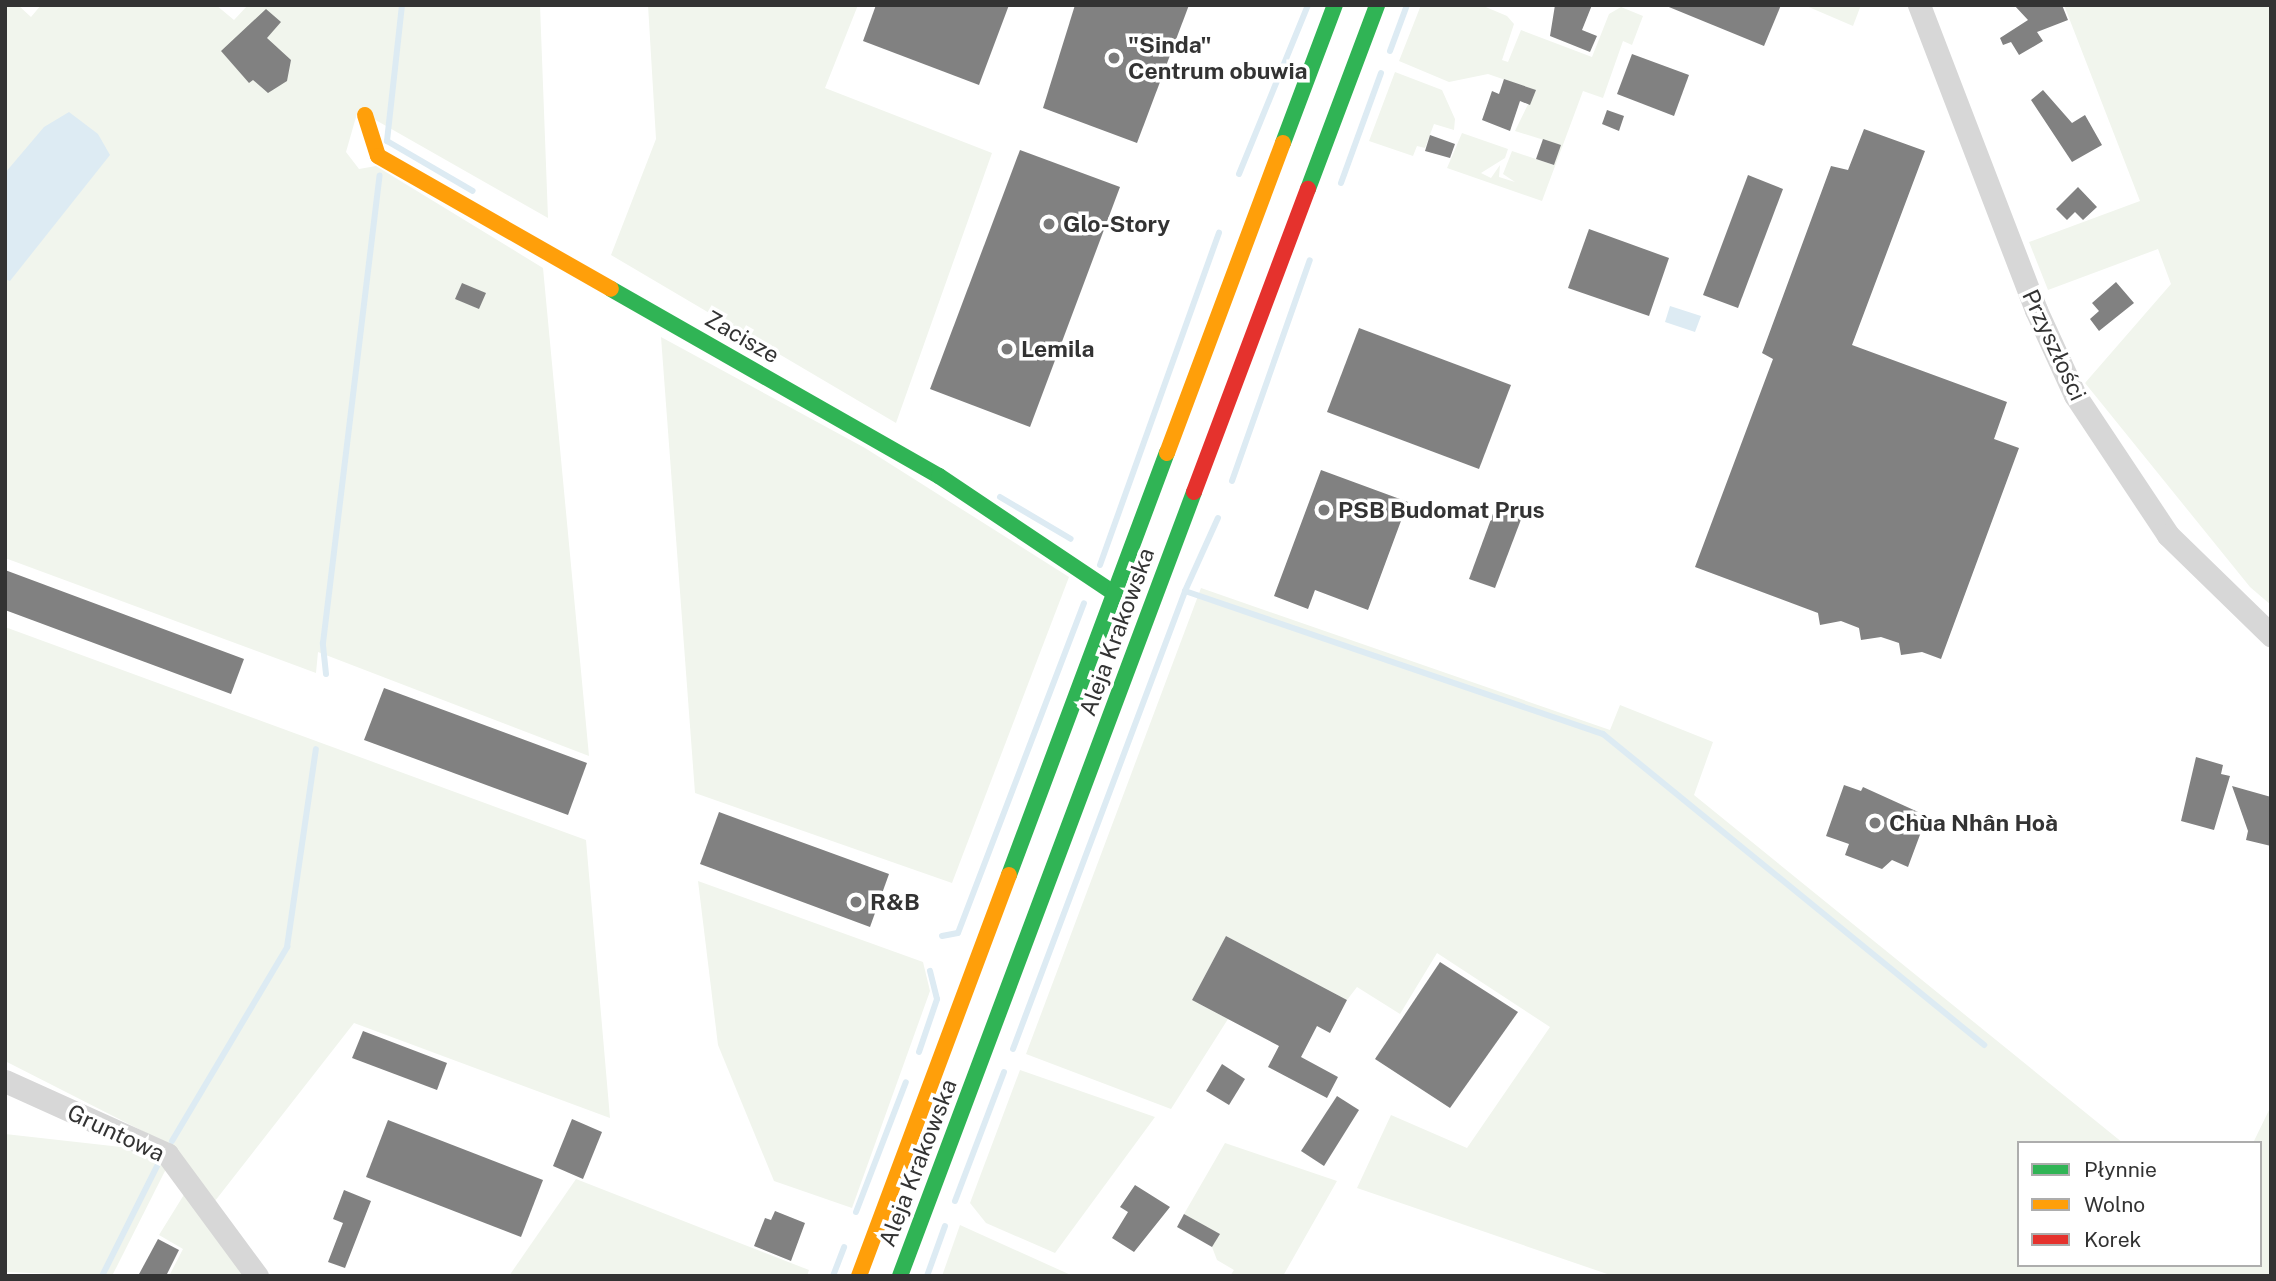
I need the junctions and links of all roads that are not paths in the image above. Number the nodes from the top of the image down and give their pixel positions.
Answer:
1 (1335, 5) edge
2 (1377, 5) edge
3 (1919, 5) edge
4 (365, 116) dead end
5 (1114, 593) junction
6 (2271, 635) edge
7 (5, 1081) edge
8 (257, 1276) edge
9 (859, 1276) edge
10 (900, 1276) edge

1 - 5 main road, Aleja Krakowska
2 - 10 main road, Aleja Krakowska
3 - 6 street, Przyszłości
4 - 5 main road, Zacisze
5 - 9 main road, Aleja Krakowska
7 - 8 street, Gruntowa

